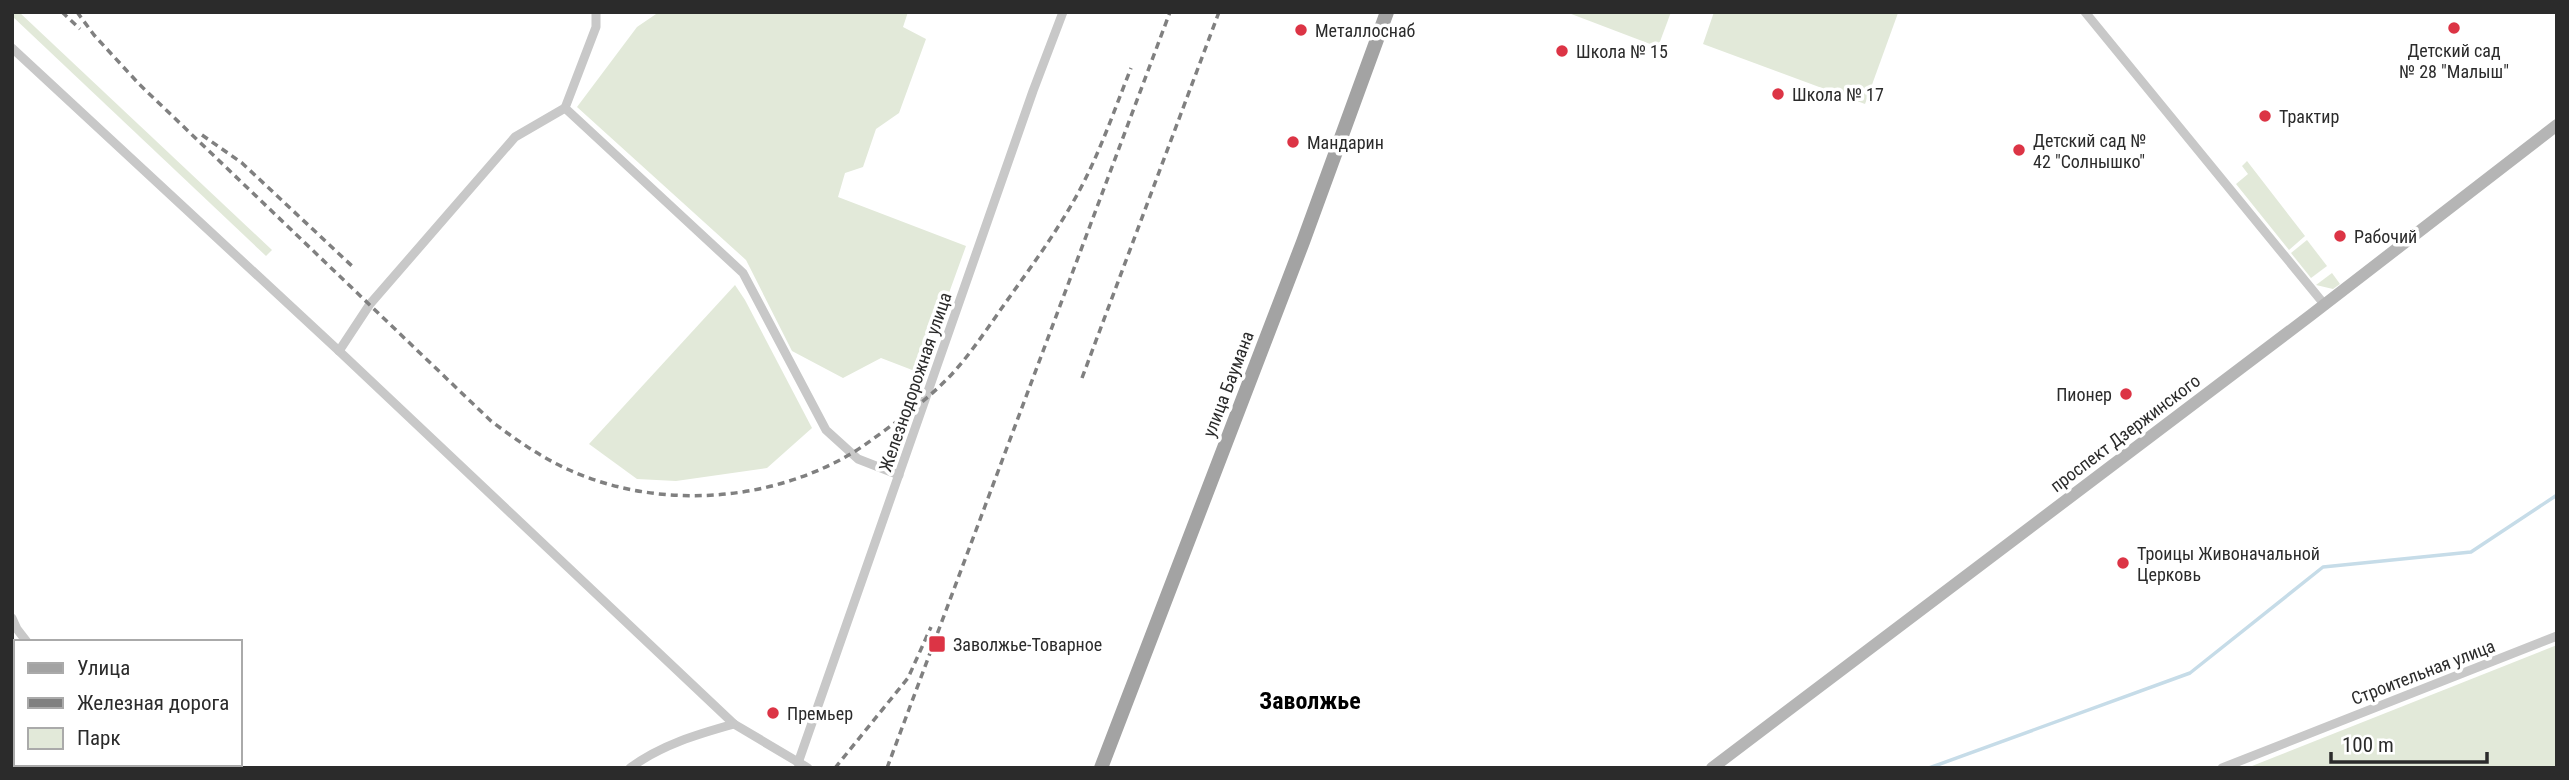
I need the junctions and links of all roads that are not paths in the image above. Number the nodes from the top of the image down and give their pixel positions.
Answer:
1 (596, 12) edge
2 (1063, 12) edge
3 (1387, 12) edge
4 (2085, 12) edge
5 (12, 48) edge
6 (565, 108) junction
7 (2557, 125) edge
8 (2324, 304) junction
9 (339, 351) junction
10 (899, 475) junction
11 (12, 618) edge
12 (2557, 636) edge
13 (26, 640) edge
14 (734, 724) junction
15 (798, 763) junction
16 (630, 768) edge
17 (808, 768) edge
18 (1101, 768) edge
19 (1712, 768) edge
20 (2222, 768) edge

1 - 6 street
2 - 10 street, Железнодорожная улица
3 - 18 main road, улица Баумана
4 - 8 street
5 - 9 street
6 - 9 street
6 - 10 street
7 - 8 street, проспект Дзержинского
8 - 19 street, проспект Дзержинского
9 - 14 street
10 - 15 street, Железнодорожная улица
11 - 13 street
12 - 20 street, Строительная улица
14 - 15 street
14 - 16 street
15 - 17 street

